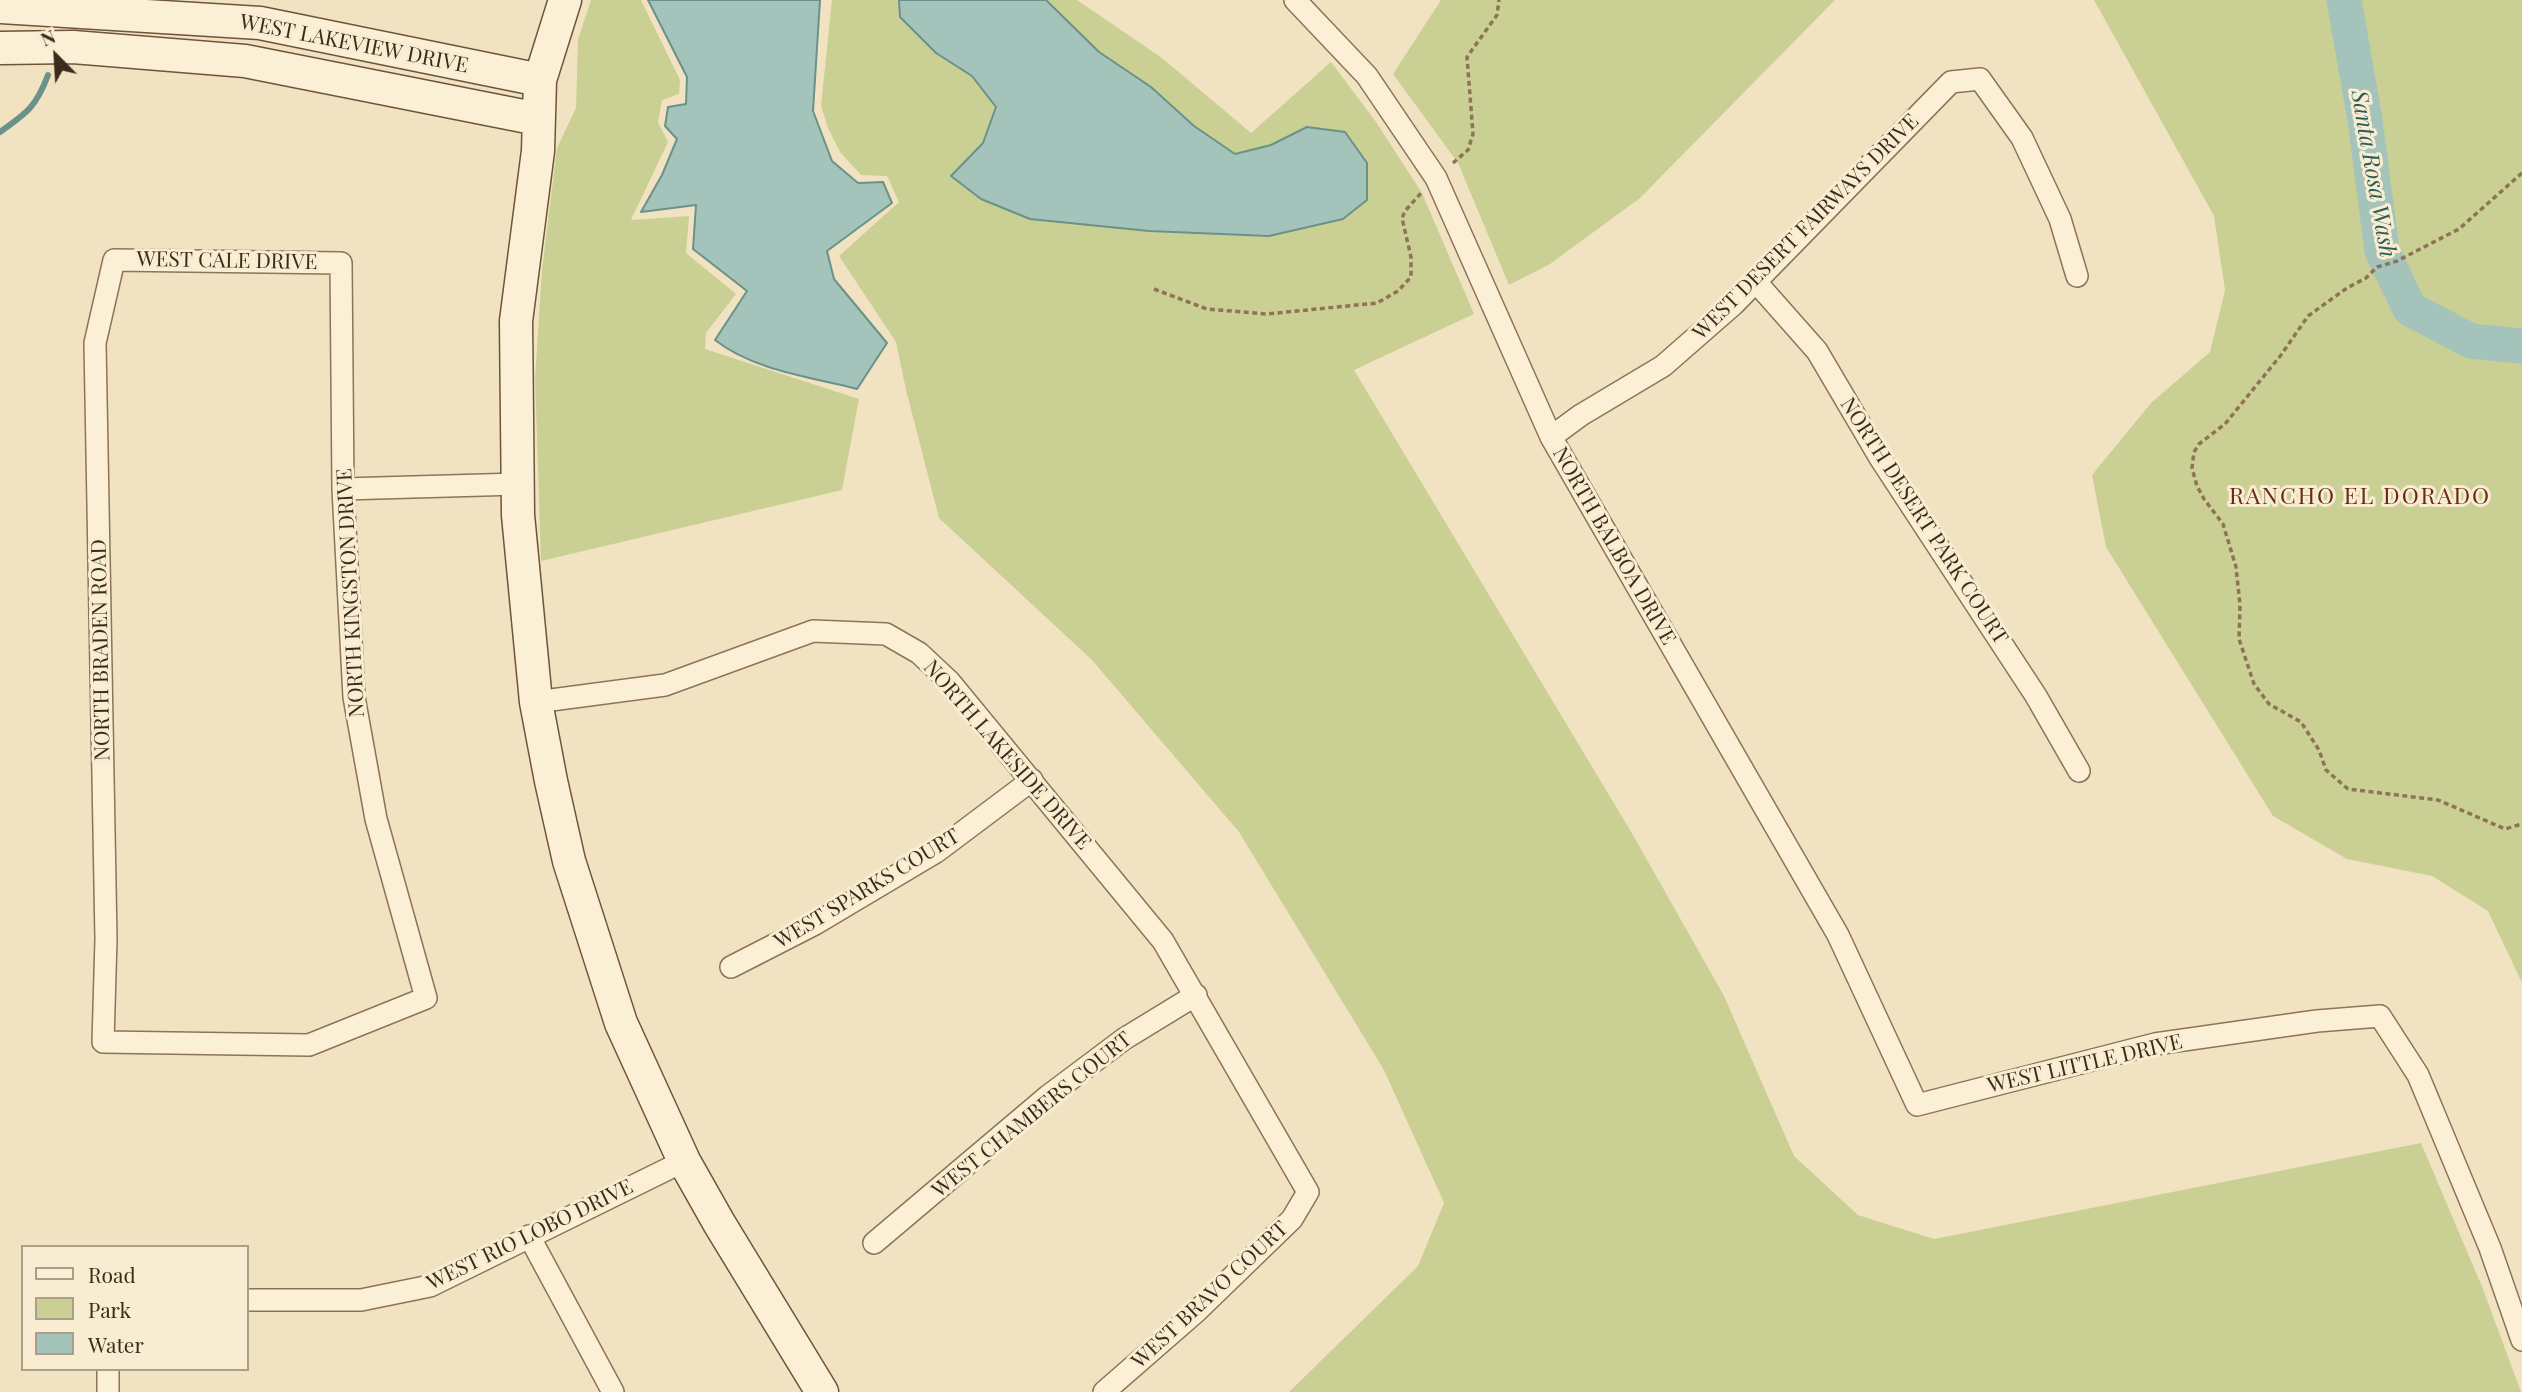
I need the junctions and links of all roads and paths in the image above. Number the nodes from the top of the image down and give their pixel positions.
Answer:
1 (565, 0) edge
2 (1295, 0) edge
3 (1499, 0) edge
4 (0, 7) edge
5 (0, 48) edge
6 (540, 80) junction
7 (538, 119) junction
8 (1453, 163) dead end
9 (2522, 173) edge
10 (1423, 190) dead end
11 (114, 260) joint
12 (341, 263) joint
13 (2077, 276) dead end
14 (1756, 282) junction
15 (1154, 289) dead end
16 (1551, 437) junction
17 (518, 484) junction
18 (343, 489) junction
19 (536, 702) junction
20 (2078, 771) dead end
21 (1032, 780) junction
22 (2522, 824) edge
23 (731, 967) dead end
24 (1196, 995) junction
25 (426, 998) joint
26 (1917, 1105) joint
27 (684, 1161) junction
28 (1308, 1192) joint
29 (529, 1236) junction
30 (874, 1243) dead end
31 (248, 1300) edge
32 (2522, 1339) edge
33 (108, 1371) edge
34 (108, 1392) edge
35 (613, 1392) edge
36 (822, 1392) edge
37 (1104, 1392) edge

1 - 6 street
2 - 16 street, NORTH BALBOA DRIVE
3 - 8 path
4 - 6 street, WEST LAKEVIEW DRIVE
5 - 7 street, WEST LAKEVIEW DRIVE
6 - 7 street
7 - 17 street
9 - 22 path
10 - 15 path
11 - 12 street, WEST CALE DRIVE
11 - 25 street, NORTH BRADEN ROAD
12 - 18 street, NORTH KINGSTON DRIVE
13 - 14 street, WEST DESERT FAIRWAYS DRIVE
14 - 16 street, WEST DESERT FAIRWAYS DRIVE
14 - 20 street, NORTH DESERT PARK COURT
16 - 26 street, NORTH BALBOA DRIVE
17 - 18 street
17 - 19 street
18 - 25 street, NORTH KINGSTON DRIVE
19 - 21 street, NORTH LAKESIDE DRIVE
19 - 27 street
21 - 23 street, WEST SPARKS COURT
21 - 24 street, NORTH LAKESIDE DRIVE
24 - 28 street, NORTH LAKESIDE DRIVE
24 - 30 street, WEST CHAMBERS COURT
26 - 32 street, WEST LITTLE DRIVE
27 - 29 street, WEST RIO LOBO DRIVE
27 - 36 street
28 - 37 street, WEST BRAVO COURT
29 - 31 street, WEST RIO LOBO DRIVE
29 - 35 street
33 - 34 street

